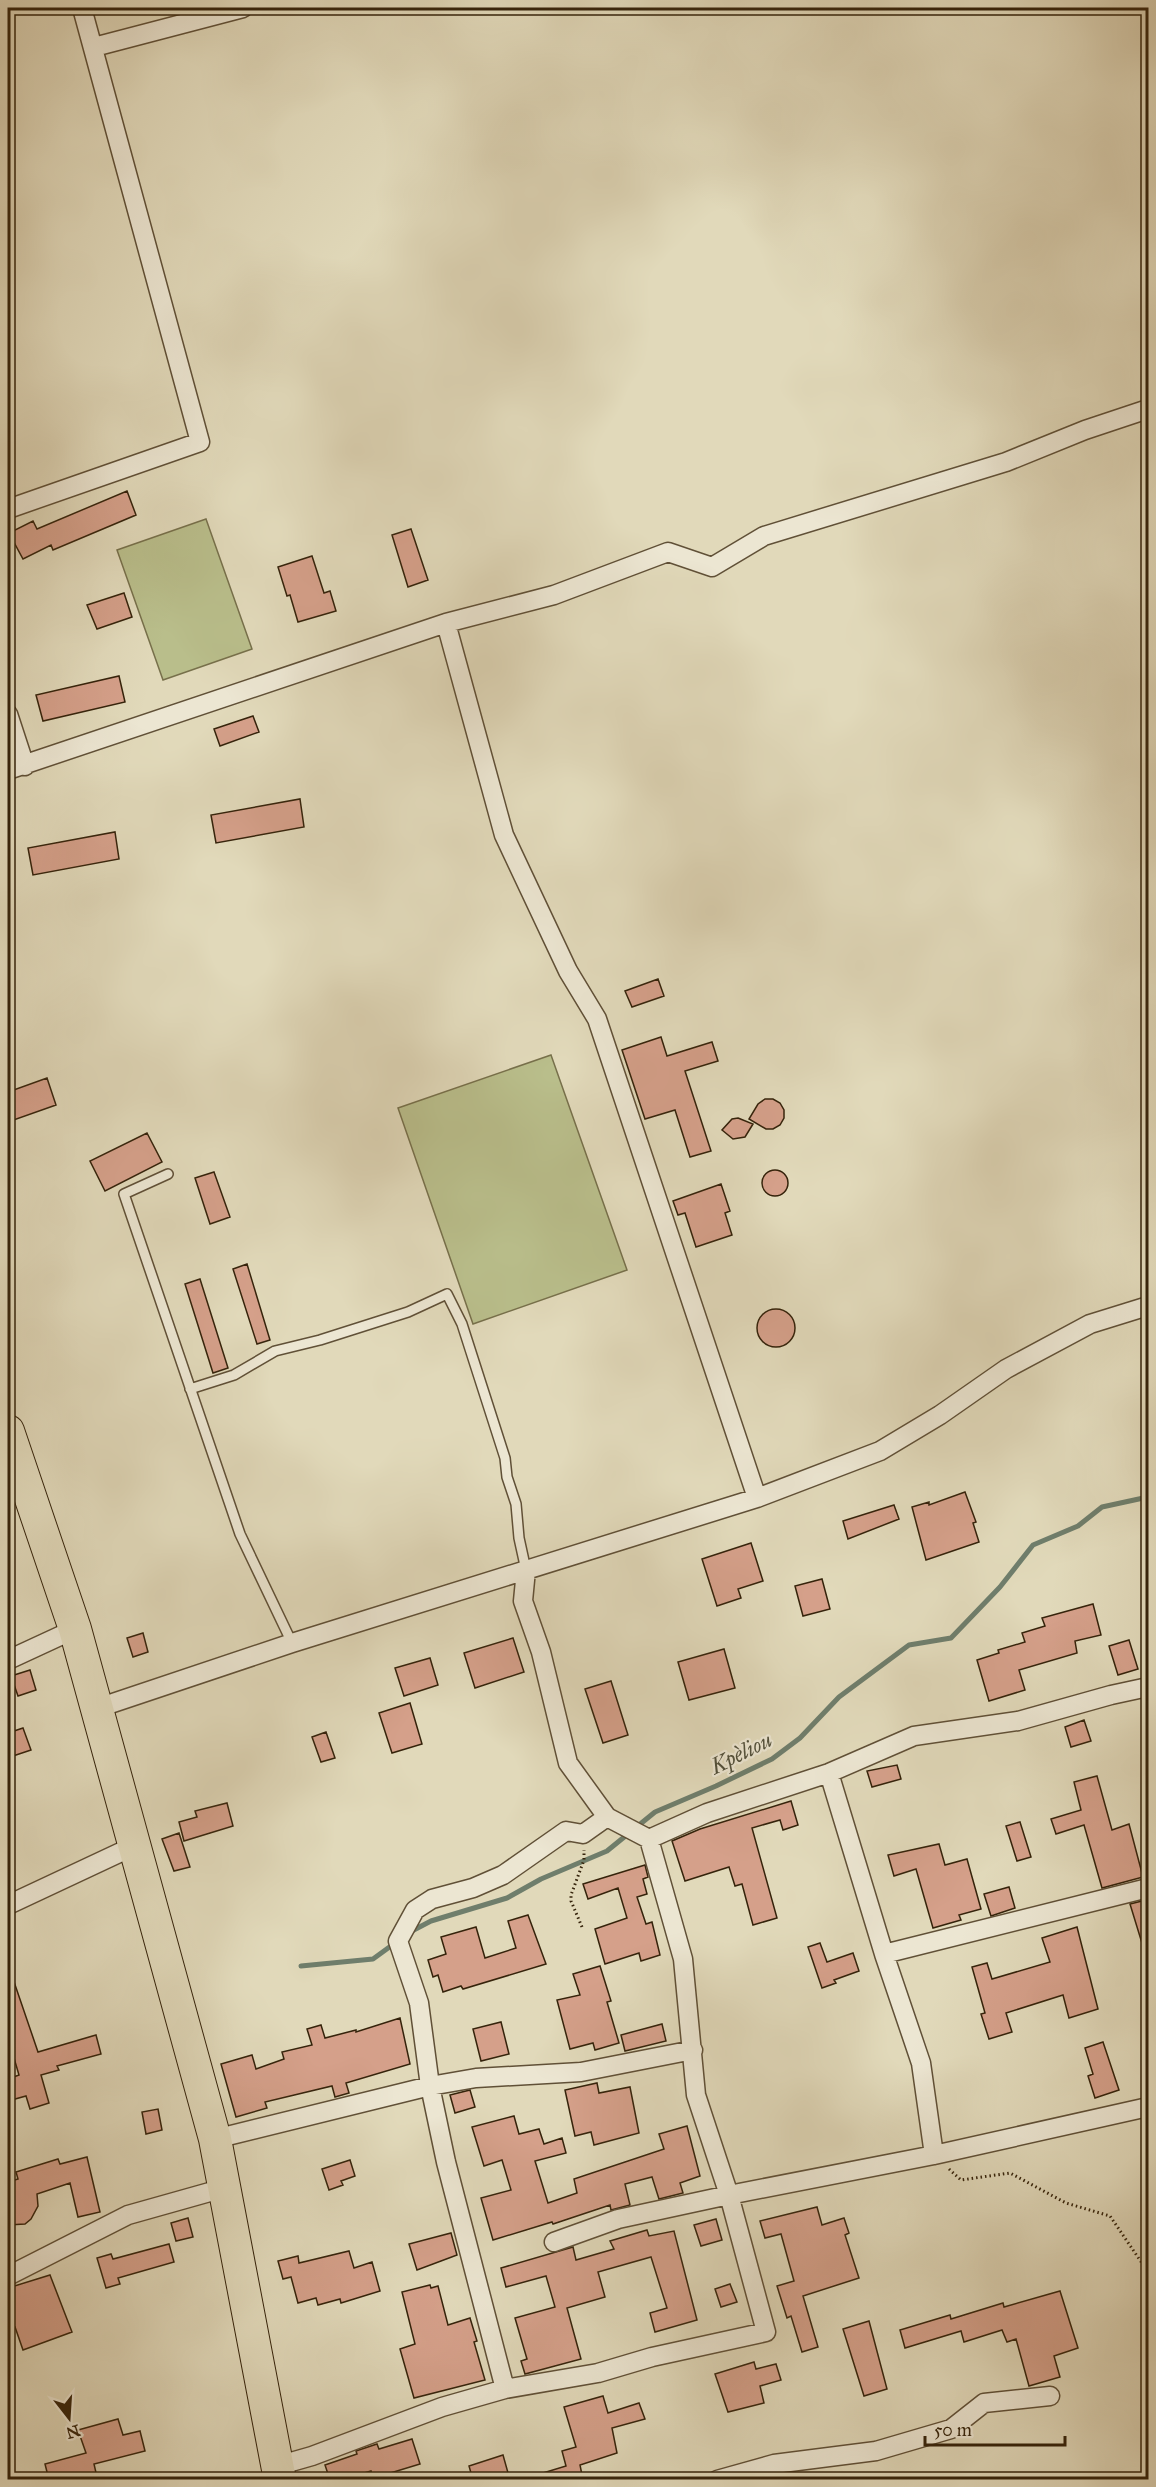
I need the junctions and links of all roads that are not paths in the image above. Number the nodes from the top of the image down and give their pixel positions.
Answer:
1 (82, 8) edge
2 (243, 8) edge
3 (94, 46) junction
4 (1149, 409) edge
5 (8, 509) edge
6 (446, 623) junction
7 (8, 714) edge
8 (16, 768) edge
9 (168, 1174) dead end
10 (1149, 1306) edge
11 (190, 1389) junction
12 (8, 1431) edge
13 (757, 1498) junction
14 (526, 1570) junction
15 (75, 1629) junction
16 (292, 1643) junction
17 (8, 1660) edge
18 (1149, 1687) edge
19 (95, 1709) junction
20 (829, 1773) junction
21 (613, 1821) junction
22 (645, 1837) junction
23 (136, 1845) junction
24 (1149, 1888) edge
25 (8, 1905) edge
26 (884, 1954) junction
27 (693, 2050) junction
28 (430, 2086) junction
29 (1149, 2107) edge
30 (215, 2139) junction
31 (934, 2155) junction
32 (224, 2188) junction
33 (729, 2195) junction
34 (554, 2242) dead end
35 (8, 2276) edge
36 (505, 2390) junction
37 (1050, 2396) dead end
38 (278, 2473) edge
39 (717, 2480) edge

1 - 3 street
2 - 3 street
3 - 5 street
4 - 6 street
6 - 8 street
6 - 13 street
7 - 8 street
9 - 11 lane
10 - 13 street
11 - 14 lane
11 - 16 lane
12 - 15 highway
13 - 14 street
14 - 16 street
14 - 21 street
15 - 17 street
15 - 19 highway
16 - 19 street
18 - 20 street
19 - 23 highway
20 - 22 street
20 - 26 street
21 - 22 street
21 - 28 street
22 - 27 street
23 - 25 street
23 - 30 highway
24 - 26 street
26 - 31 street
27 - 28 street
27 - 33 street
28 - 30 street
28 - 36 street
29 - 31 street
30 - 32 highway
31 - 33 street
32 - 35 street
32 - 38 highway
33 - 34 street
33 - 36 street
36 - 38 street
37 - 39 street

